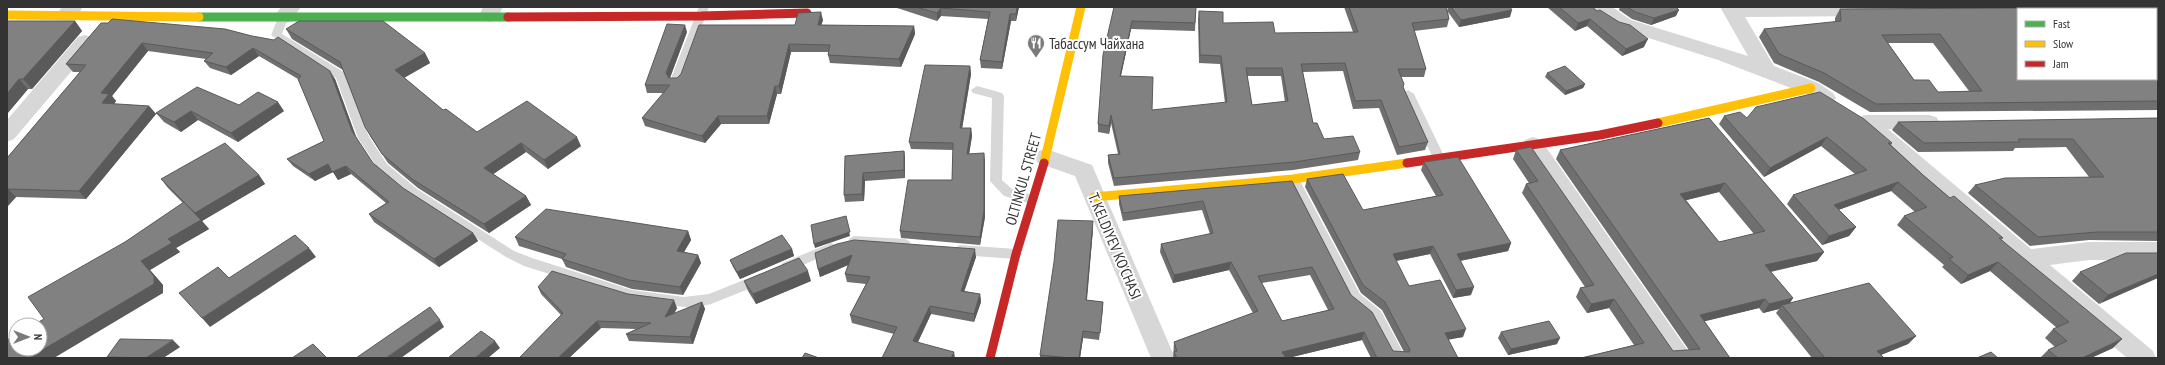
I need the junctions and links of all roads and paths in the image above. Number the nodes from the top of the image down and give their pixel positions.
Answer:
1 (1081, 7) edge
2 (1598, 7) edge
3 (1731, 9) edge
4 (1890, 10) edge
5 (70, 11) edge
6 (491, 11) edge
7 (702, 11) edge
8 (287, 13) edge
9 (807, 13) edge
10 (7, 14) edge
11 (107, 17) junction
12 (1766, 70) junction
13 (676, 81) edge
14 (1811, 88) junction
15 (977, 90) dead end
16 (1408, 94) edge
17 (1701, 114) junction
18 (1945, 121) edge
19 (1866, 122) junction
20 (1712, 126) edge
21 (7, 134) edge
22 (1533, 145) junction
23 (1046, 157) junction
24 (1440, 158) junction
25 (1294, 179) junction
26 (1094, 196) junction
27 (1032, 199) junction
28 (919, 246) edge
29 (949, 249) edge
30 (2158, 251) edge
31 (1016, 254) junction
32 (2026, 259) junction
33 (990, 358) edge
34 (1163, 358) edge
35 (1399, 358) edge
36 (1681, 358) edge
37 (2144, 358) edge

1 - 23 street, OLTINKUL STREET
2 - 12 street
3 - 4 street
3 - 12 street
5 - 10 street
5 - 11 street
6 - 7 street
6 - 8 street
7 - 9 street
7 - 13 lane
8 - 11 street
8 - 28 lane
11 - 21 street
12 - 14 street
14 - 17 street
14 - 19 street
15 - 27 lane
16 - 24 lane
17 - 20 lane
17 - 22 street
18 - 19 street
19 - 32 street
22 - 24 street
22 - 36 street
23 - 26 street, T. KELDIYEV KO'CHASI
23 - 27 street, OLTINKUL STREET
24 - 25 street
25 - 26 street
25 - 35 lane
26 - 34 street, T. KELDIYEV KO'CHASI
27 - 31 street, OLTINKUL STREET
29 - 31 lane
30 - 32 street
31 - 33 street, OLTINKUL STREET
32 - 37 street

